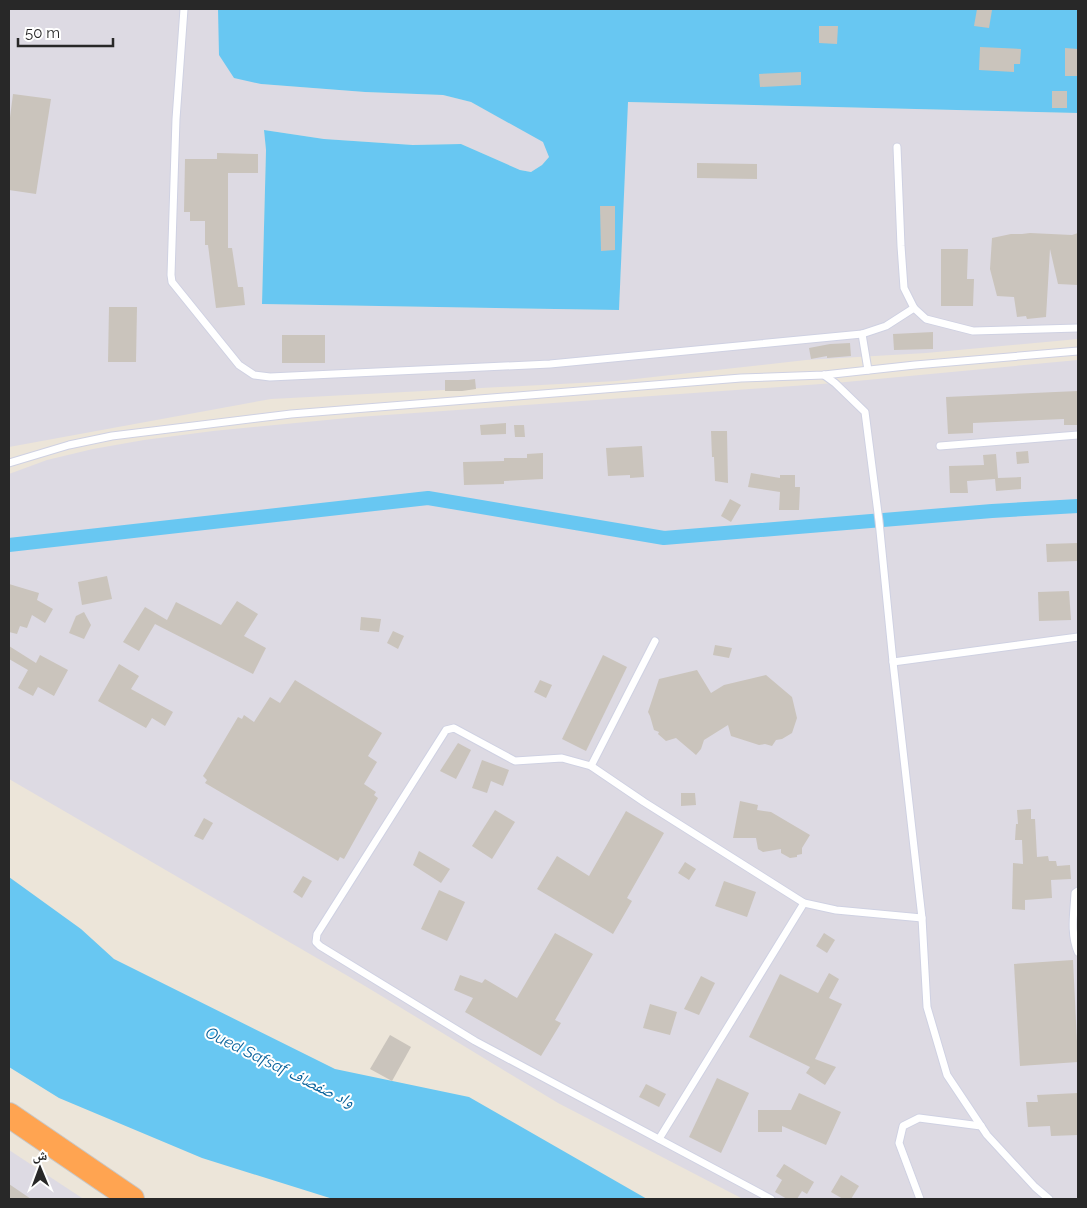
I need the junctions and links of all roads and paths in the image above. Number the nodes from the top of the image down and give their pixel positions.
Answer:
1 (184, 9) edge
2 (897, 147) dead end
3 (914, 308) junction
4 (1078, 328) edge
5 (862, 334) junction
6 (1078, 350) edge
7 (868, 370) junction
8 (824, 375) junction
9 (1078, 435) edge
10 (940, 446) dead end
11 (9, 463) edge
12 (1078, 637) edge
13 (655, 641) dead end
14 (893, 662) junction
15 (591, 766) junction
16 (1078, 891) edge
17 (804, 903) junction
18 (922, 918) junction
19 (1078, 952) edge
20 (9, 1115) edge
21 (981, 1126) junction
22 (9, 1134) edge
23 (659, 1140) junction
24 (104, 1199) edge
25 (132, 1199) edge
26 (771, 1199) edge
27 (920, 1199) edge
28 (1050, 1199) edge

1 - 5 lane
2 - 3 lane
3 - 4 lane
3 - 5 lane
5 - 7 lane
6 - 7 lane
7 - 8 lane
8 - 11 lane
8 - 14 lane
9 - 10 lane
12 - 14 lane
13 - 15 lane
14 - 18 lane
15 - 17 lane
15 - 23 lane
16 - 19 lane
17 - 18 lane
17 - 23 lane
18 - 21 lane
20 - 25 highway
21 - 27 lane
21 - 28 lane
22 - 24 highway
23 - 26 lane

